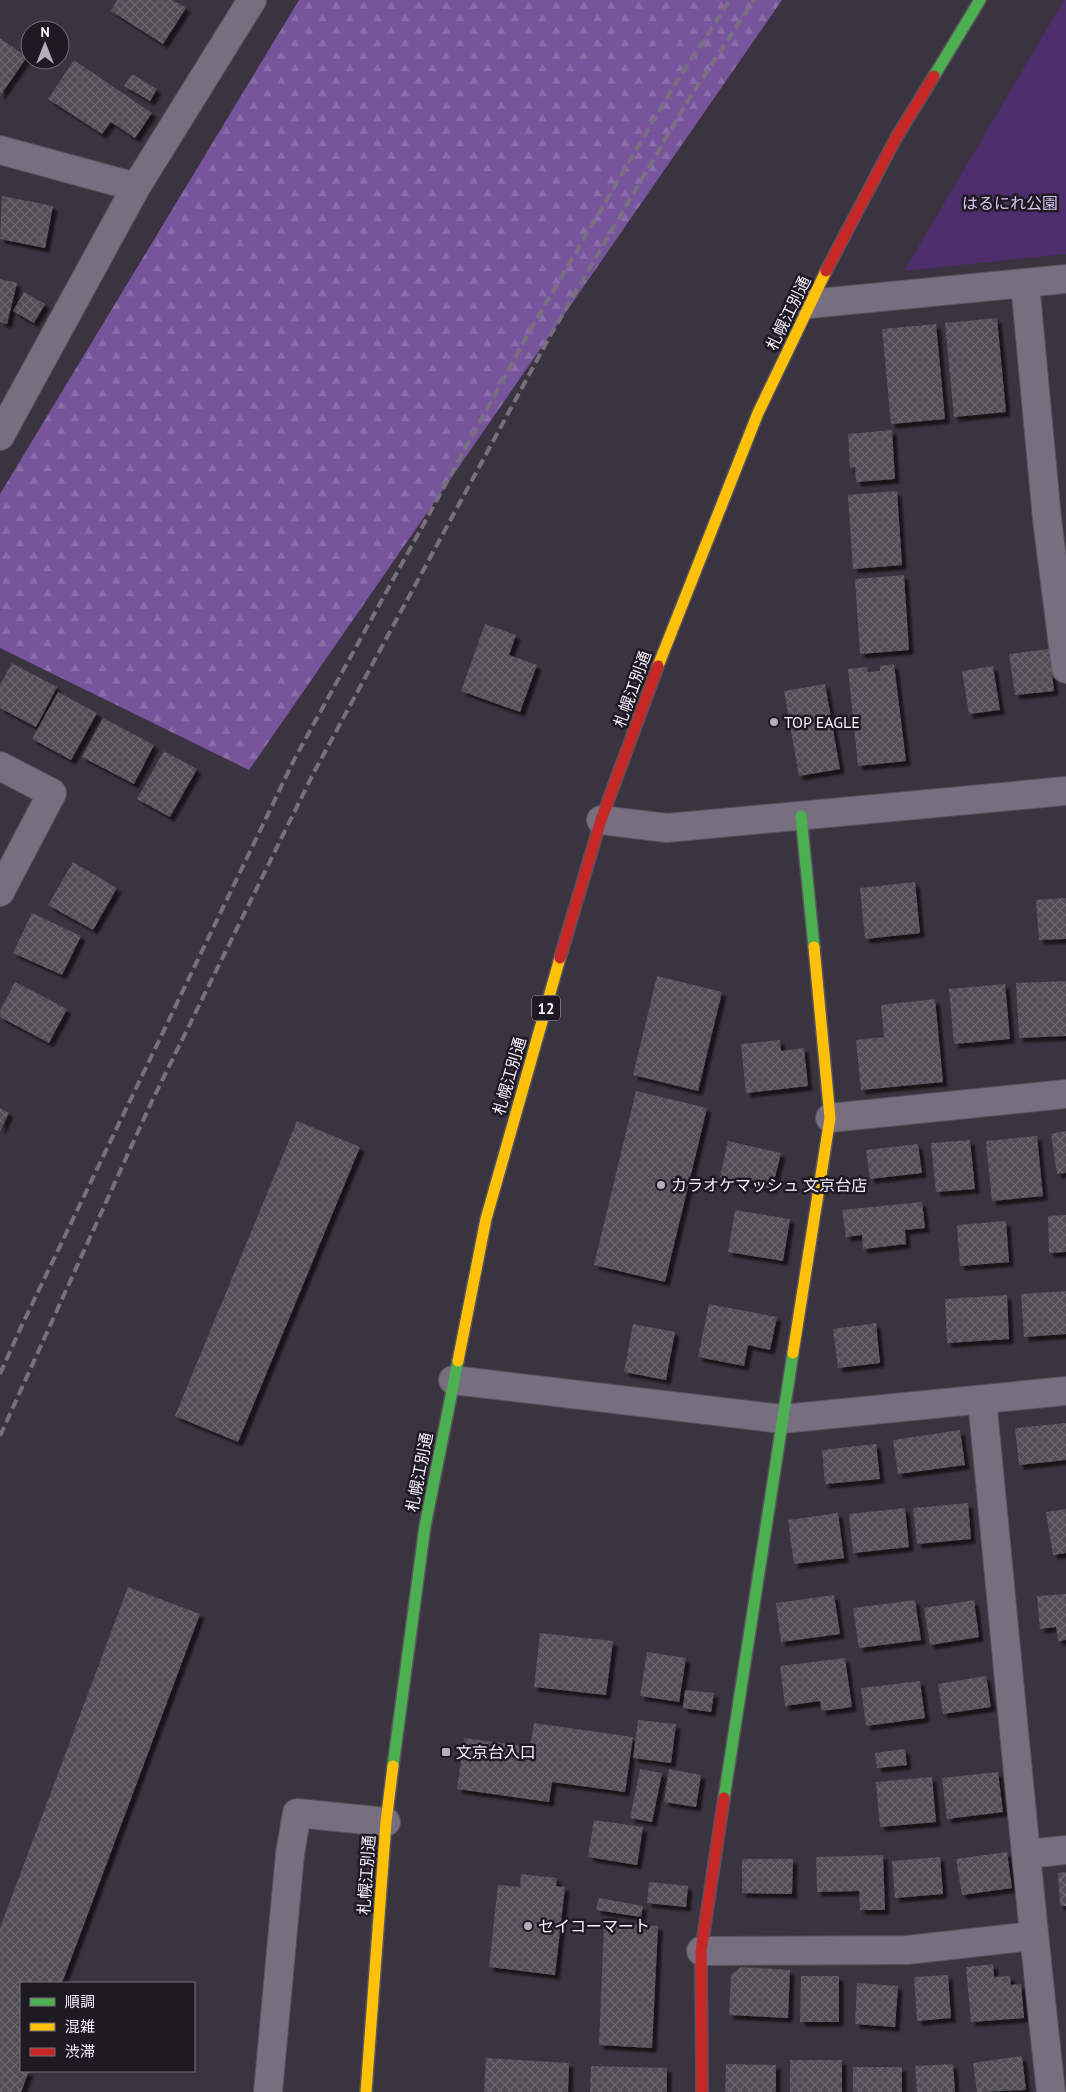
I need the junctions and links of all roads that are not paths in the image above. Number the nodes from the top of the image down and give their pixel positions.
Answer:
1 (252, 0) edge
2 (980, 0) edge
3 (0, 150) edge
4 (136, 187) junction
5 (1066, 279) edge
6 (1025, 284) junction
7 (809, 304) junction
8 (8, 402) edge
9 (0, 436) edge
10 (1057, 518) edge
11 (1066, 669) edge
12 (0, 766) edge
13 (1066, 791) edge
14 (801, 816) junction
15 (601, 820) junction
16 (0, 892) edge
17 (1066, 1094) edge
18 (830, 1118) junction
19 (453, 1380) junction
20 (1066, 1391) edge
21 (982, 1400) junction
22 (782, 1419) junction
23 (386, 1822) junction
24 (1066, 1850) edge
25 (1027, 1854) junction
26 (1033, 1936) junction
27 (701, 1951) junction
28 (268, 2092) edge
29 (366, 2092) edge
30 (702, 2092) edge
31 (1051, 2092) edge

1 - 4 street
2 - 7 main road, 札幌江別通 / 12
3 - 4 street
4 - 8 street
5 - 6 street
6 - 7 street
6 - 10 street
7 - 15 main road, 札幌江別通 / 12
8 - 9 street
10 - 11 street
12 - 16 street
13 - 14 street
14 - 15 street
14 - 18 main road
15 - 19 main road, 札幌江別通 / 12
17 - 18 street
18 - 22 main road
19 - 22 street
19 - 23 main road, 札幌江別通 / 12
20 - 21 street
21 - 22 street
21 - 25 street
22 - 27 main road
23 - 28 street
23 - 29 main road, 札幌江別通 / 12
24 - 25 street
25 - 26 street
26 - 27 street
26 - 31 street
27 - 30 main road

